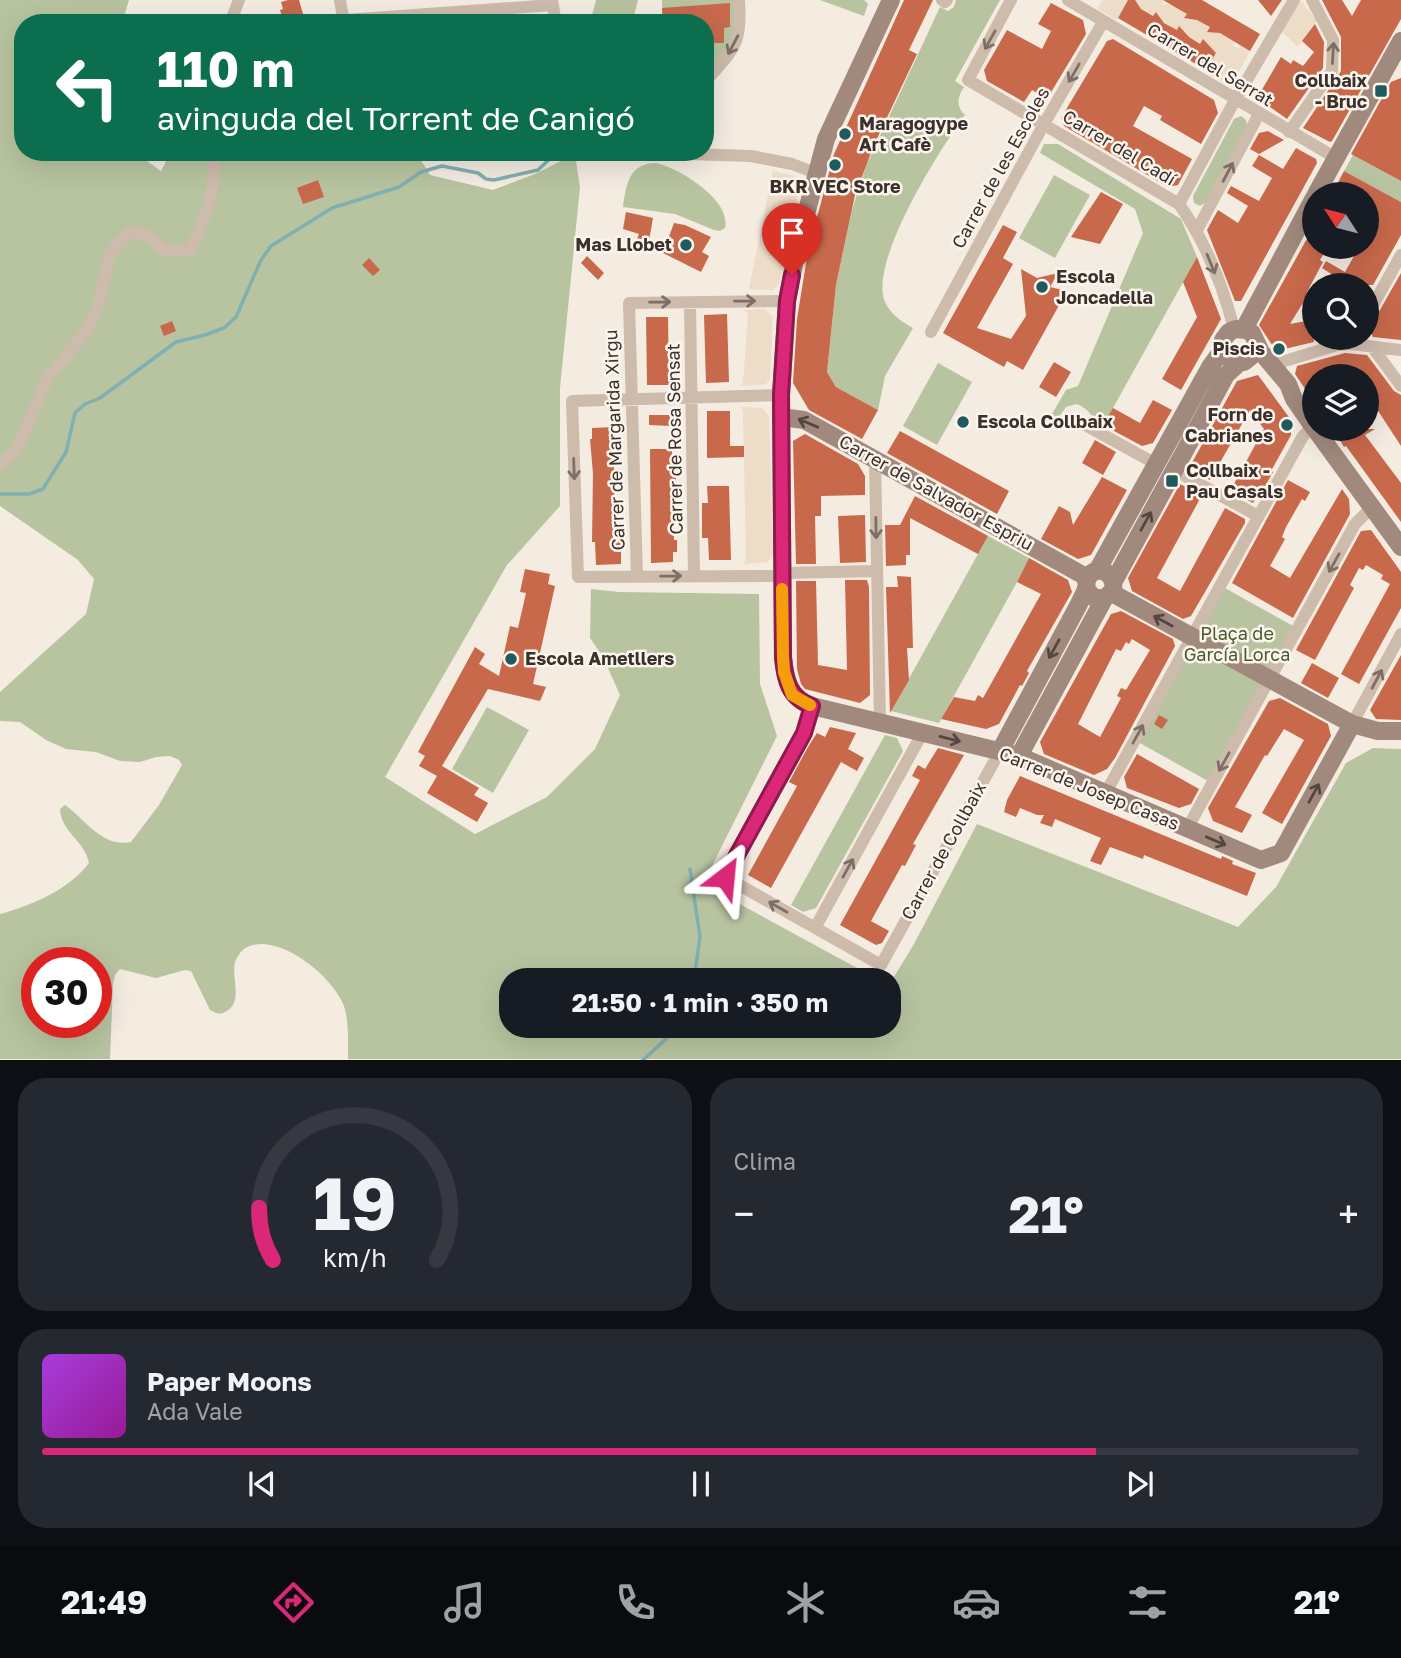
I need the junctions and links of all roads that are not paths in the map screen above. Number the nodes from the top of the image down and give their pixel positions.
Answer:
1 (739, 0) edge
2 (891, 0) edge
3 (1011, 0) edge
4 (1068, 0) edge
5 (1294, 0) edge
6 (1312, 0) edge
7 (552, 3) edge
8 (432, 14) edge
9 (1103, 22) junction
10 (1401, 41) edge
11 (1395, 68) edge
12 (714, 72) edge
13 (1235, 100) junction
14 (1259, 114) junction
15 (1044, 124) junction
16 (1289, 132) junction
17 (714, 154) edge
18 (1336, 158) junction
19 (213, 161) edge
20 (816, 173) junction
21 (1323, 182) edge
22 (1179, 204) junction
23 (1302, 221) edge
24 (1197, 230) junction
25 (1401, 255) edge
26 (1379, 294) edge
27 (787, 301) junction
28 (690, 302) junction
29 (930, 332) dead end
30 (1245, 333) junction
31 (1379, 348) edge
32 (1223, 349) junction
33 (1321, 350) edge
34 (1374, 350) edge
35 (1401, 350) edge
36 (1244, 361) junction
37 (1272, 365) junction
38 (1401, 386) edge
39 (781, 395) junction
40 (691, 398) junction
41 (632, 399) junction
42 (1294, 399) junction
43 (1302, 411) edge
44 (781, 417) junction
45 (1076, 420) dead end
46 (1302, 438) edge
47 (1324, 441) edge
48 (875, 460) junction
49 (1156, 464) junction
50 (0, 466) edge
51 (1174, 470) junction
52 (1372, 507) junction
53 (1258, 516) junction
54 (1401, 547) edge
55 (877, 571) junction
56 (783, 574) junction
57 (694, 576) junction
58 (637, 577) junction
59 (1091, 579) junction
60 (1110, 591) junction
61 (1401, 634) edge
62 (1191, 636) junction
63 (1270, 679) junction
64 (812, 706) junction
65 (880, 722) junction
66 (1352, 724) junction
67 (1401, 731) edge
68 (923, 732) junction
69 (1000, 751) junction
70 (1018, 756) junction
71 (1105, 794) junction
72 (1187, 829) junction
73 (815, 928) junction

1 -> 12 street
2 - 20 street
3 -> 15 street, Carrer del Cadí
4 - 9 street, Carrer del Serrat
5 - 13 street
16 -> 6 street
7 - 8 street
9 - 13 street, Carrer del Serrat
9 -> 15 street, Carrer de les Escoles
10 - 11 street
11 - 18 street
13 - 14 street, Carrer del Serrat
13 - 22 street
14 - 16 street, Carrer del Serrat
24 -> 14 street
15 - 22 street, Carrer del Cadí
15 - 29 street, Carrer de les Escoles
16 - 18 street, Carrer del Serrat
17 - 20 street
18 - 21 street
19 - 50 street
20 - 27 street
22 - 24 street
23 - 30 street
24 -> 30 street
25 - 26 street
28 -> 27 street
27 - 39 street
28 - 40 street, Carrer de Rosa Sensat
41 -> 28 street, Carrer de Margarida Xirgu
30 - 32 street
30 - 36 street
30 - 37 street
31 - 35 street
32 - 36 street
32 - 49 street, Carrer de Collbaix
33 - 37 street
34 - 38 street
36 - 42 street
36 - 51 street
37 - 42 street
39 - 40 street
39 - 44 street
40 - 41 street
40 - 57 street, Carrer de Rosa Sensat
41 - 58 street, Carrer de Margarida Xirgu
41 -> 58 street
42 - 43 street
48 -> 44 street, Carrer de Salvador Espriu
44 - 56 street
45 - 49 street
46 - 53 street
47 - 52 street
48 -> 55 street
48 - 59 street, Carrer de Salvador Espriu
49 - 59 street, Carrer de Collbaix
51 - 53 street
60 -> 51 street
52 - 54 street
52 -> 63 street
53 - 62 street
55 - 56 street
55 - 65 street
56 - 57 street
56 - 64 street
58 -> 57 street
59 - 60 street
59 - 60 street
59 -> 69 street, Carrer de Collbaix
62 -> 60 street
60 - 70 street
66 -> 61 street
62 - 63 street
71 -> 62 street
63 - 66 street
63 -> 72 street
64 - 65 street, Carrer de Josep Casas
73 -> 64 street
65 - 68 street, Carrer de Josep Casas
66 - 67 street
72 -> 66 street, Carrer de Josep Casas
68 -> 69 street, Carrer de Josep Casas
73 -> 68 street
69 - 70 street, Carrer de Josep Casas
69 - 73 street, Carrer de Collbaix
70 - 71 street, Carrer de Josep Casas
71 - 72 street, Carrer de Josep Casas

